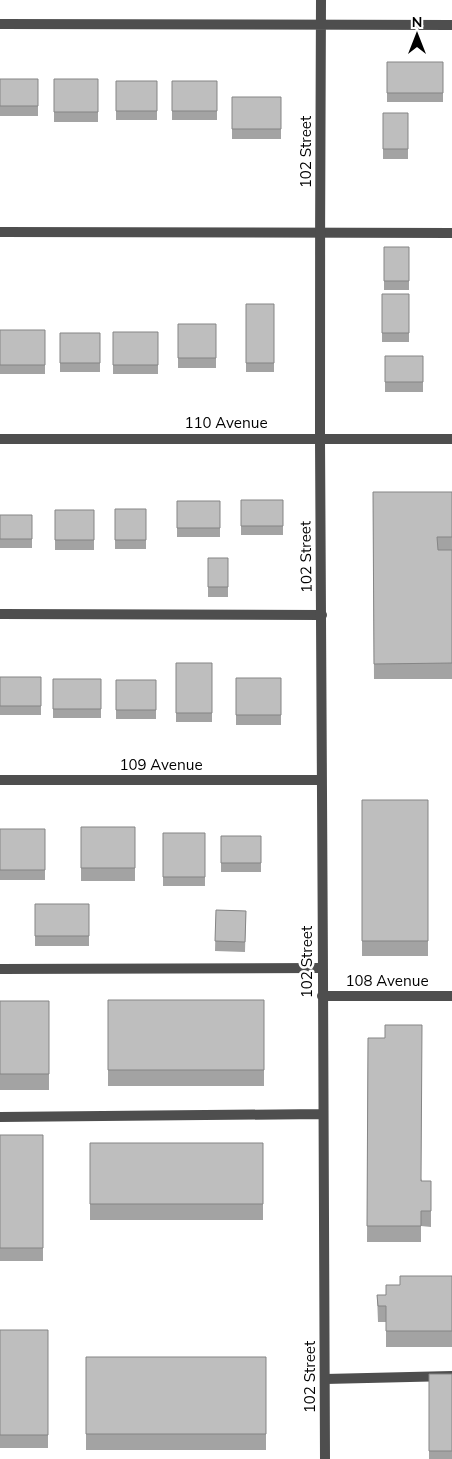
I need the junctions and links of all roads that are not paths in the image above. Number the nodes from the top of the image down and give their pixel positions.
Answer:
1 (321, 0) edge
2 (0, 24) edge
3 (321, 24) junction
4 (452, 25) edge
5 (0, 232) edge
6 (320, 233) junction
7 (452, 233) edge
8 (320, 438) junction
9 (452, 438) edge
10 (0, 439) edge
11 (0, 614) edge
12 (322, 615) junction
13 (0, 780) edge
14 (322, 780) junction
15 (322, 968) junction
16 (0, 969) edge
17 (322, 996) junction
18 (452, 996) edge
19 (322, 1114) junction
20 (0, 1117) edge
21 (452, 1376) edge
22 (325, 1378) junction
23 (325, 1459) edge

1 - 3 street, 102 Street
2 - 3 street
3 - 4 street
3 - 6 street, 102 Street
5 - 6 street
6 - 7 street
6 - 8 street, 102 Street
8 - 9 street, 110 Avenue
8 - 10 street, 110 Avenue
8 - 12 street, 102 Street
11 - 12 street
12 - 14 street, 102 Street
13 - 14 street, 109 Avenue
14 - 15 street, 102 Street
15 - 16 street
15 - 17 street, 102 Street
17 - 18 street, 108 Avenue
17 - 19 street, 102 Street
19 - 20 street
19 - 22 street, 102 Street
21 - 22 street
22 - 23 street, 102 Street

